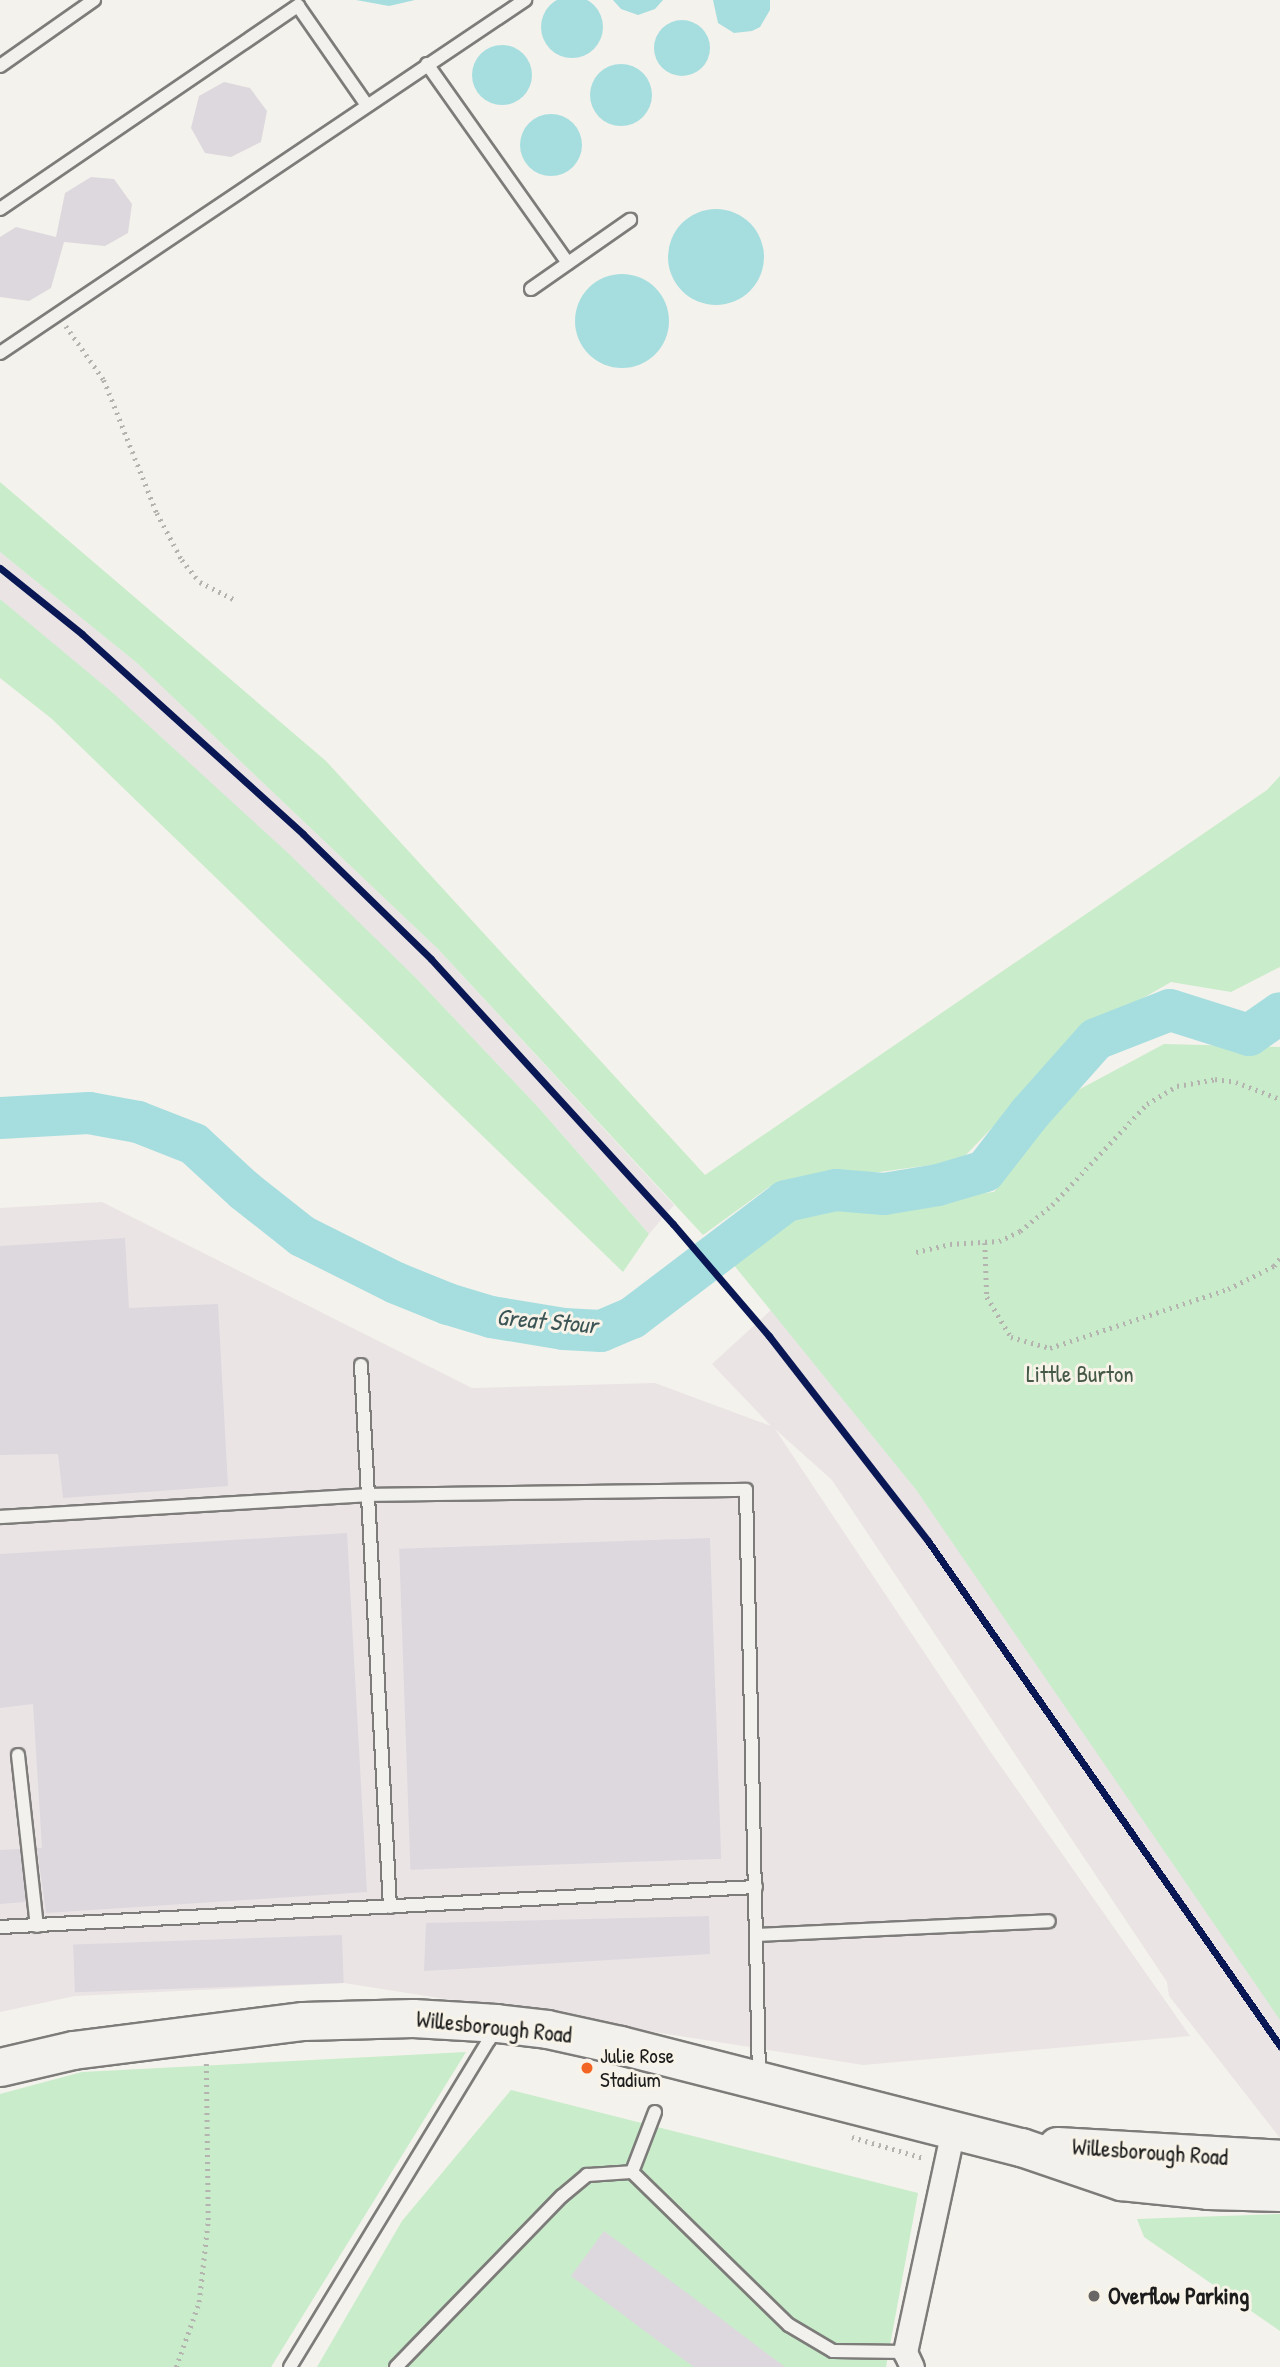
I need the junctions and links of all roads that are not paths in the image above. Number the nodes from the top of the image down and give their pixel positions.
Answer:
1 (94, 0) edge
2 (525, 0) edge
3 (295, 3) edge
4 (427, 64) junction
5 (0, 66) edge
6 (366, 104) junction
7 (0, 209) edge
8 (630, 220) dead end
9 (568, 263) junction
10 (531, 289) dead end
11 (0, 353) edge
12 (360, 1364) dead end
13 (368, 1495) junction
14 (0, 1517) edge
15 (18, 1755) dead end
16 (756, 1887) junction
17 (390, 1907) junction
18 (1049, 1921) dead end
19 (37, 1926) junction
20 (0, 1927) edge
21 (757, 1935) junction
22 (496, 2023) junction
23 (0, 2067) edge
24 (760, 2082) junction
25 (655, 2112) dead end
26 (953, 2130) junction
27 (1021, 2147) junction
28 (1280, 2159) edge
29 (632, 2172) junction
30 (1280, 2192) edge
31 (909, 2359) edge
32 (290, 2367) edge
33 (396, 2367) edge

1 - 5 lane
2 - 4 lane
3 - 6 lane
3 - 7 lane
4 - 6 lane
4 - 9 lane
6 - 11 lane
8 - 9 lane
9 - 10 lane
12 - 13 lane
13 - 14 lane
13 - 16 lane
13 - 17 lane
15 - 19 lane
16 - 17 lane
16 - 21 lane
17 - 19 lane
18 - 21 lane
19 - 20 lane
21 - 24 lane
22 - 23 main road, Willesborough Road
22 - 24 main road, Willesborough Road
22 - 32 lane
24 - 26 main road, Willesborough Road
25 - 29 lane
26 - 27 main road, Willesborough Road
26 - 31 street
27 - 28 main road, Willesborough Road
27 - 30 main road, Willesborough Road
29 - 31 lane
29 - 33 lane

